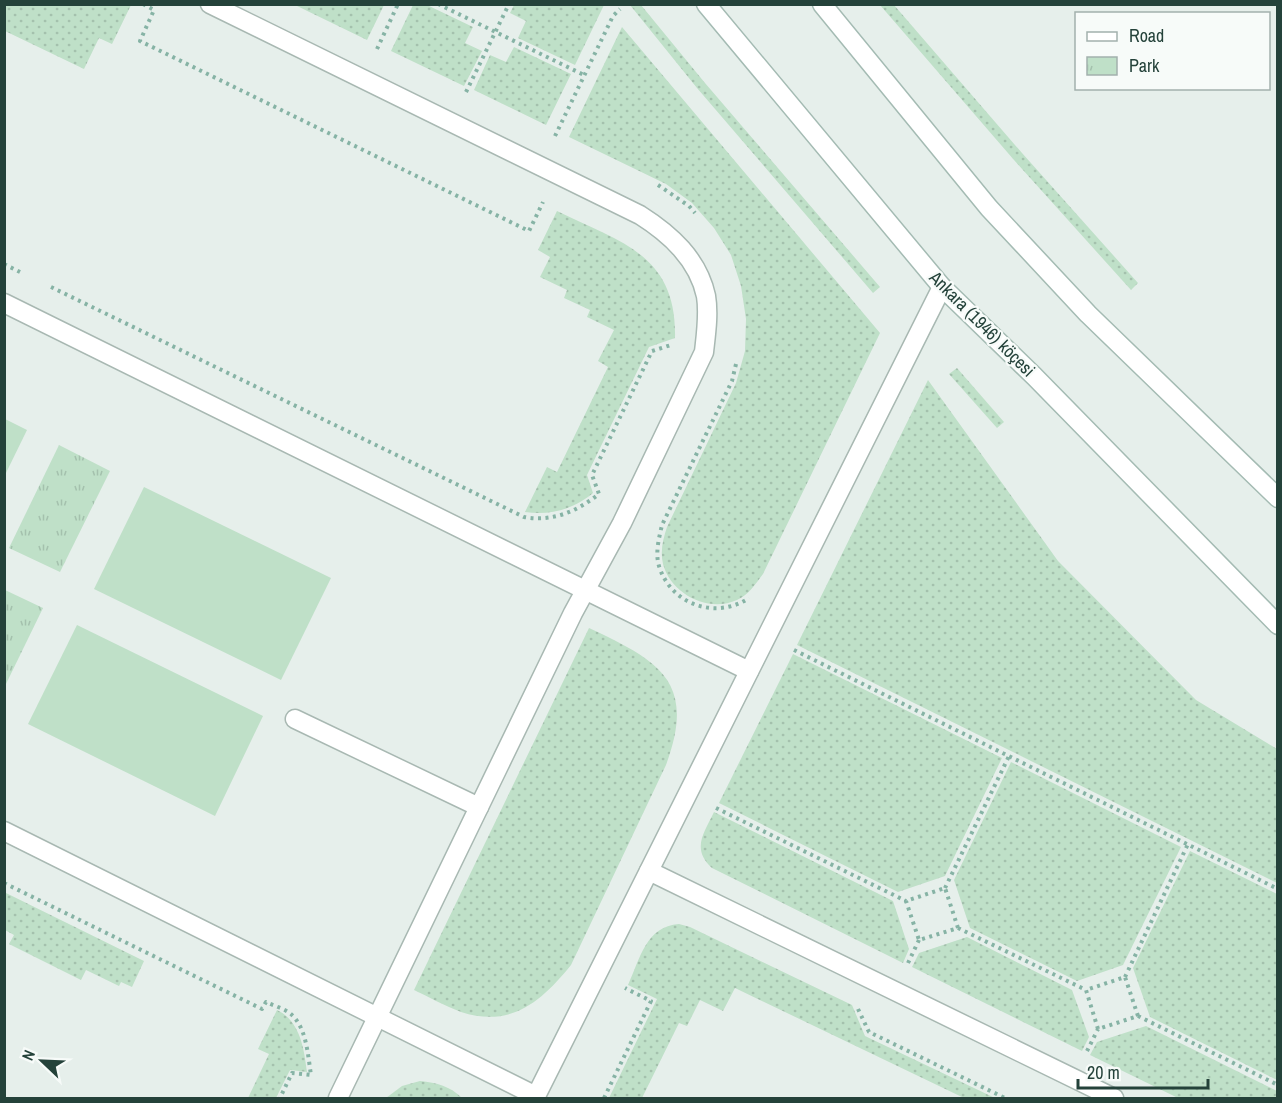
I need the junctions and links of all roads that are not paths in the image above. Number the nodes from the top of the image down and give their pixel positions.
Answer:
1 (210, 4) edge
2 (706, 4) edge
3 (822, 4) edge
4 (942, 287) junction
5 (4, 303) edge
6 (1278, 498) edge
7 (585, 591) junction
8 (1278, 625) edge
9 (749, 671) junction
10 (296, 719) dead end
11 (479, 807) junction
12 (4, 831) edge
13 (649, 871) junction
14 (378, 1017) junction
15 (536, 1097) edge
16 (338, 1098) edge
17 (1114, 1098) edge

1 - 7 main road
2 - 4 main road, Ankara (1946) köçesi
3 - 6 main road
4 - 8 main road, Ankara (1946) köçesi
4 - 9 main road
5 - 7 main road
7 - 9 main road
7 - 11 main road
9 - 13 main road
10 - 11 main road
11 - 14 main road
12 - 14 main road
13 - 15 main road
13 - 17 main road
14 - 15 main road
14 - 16 main road

